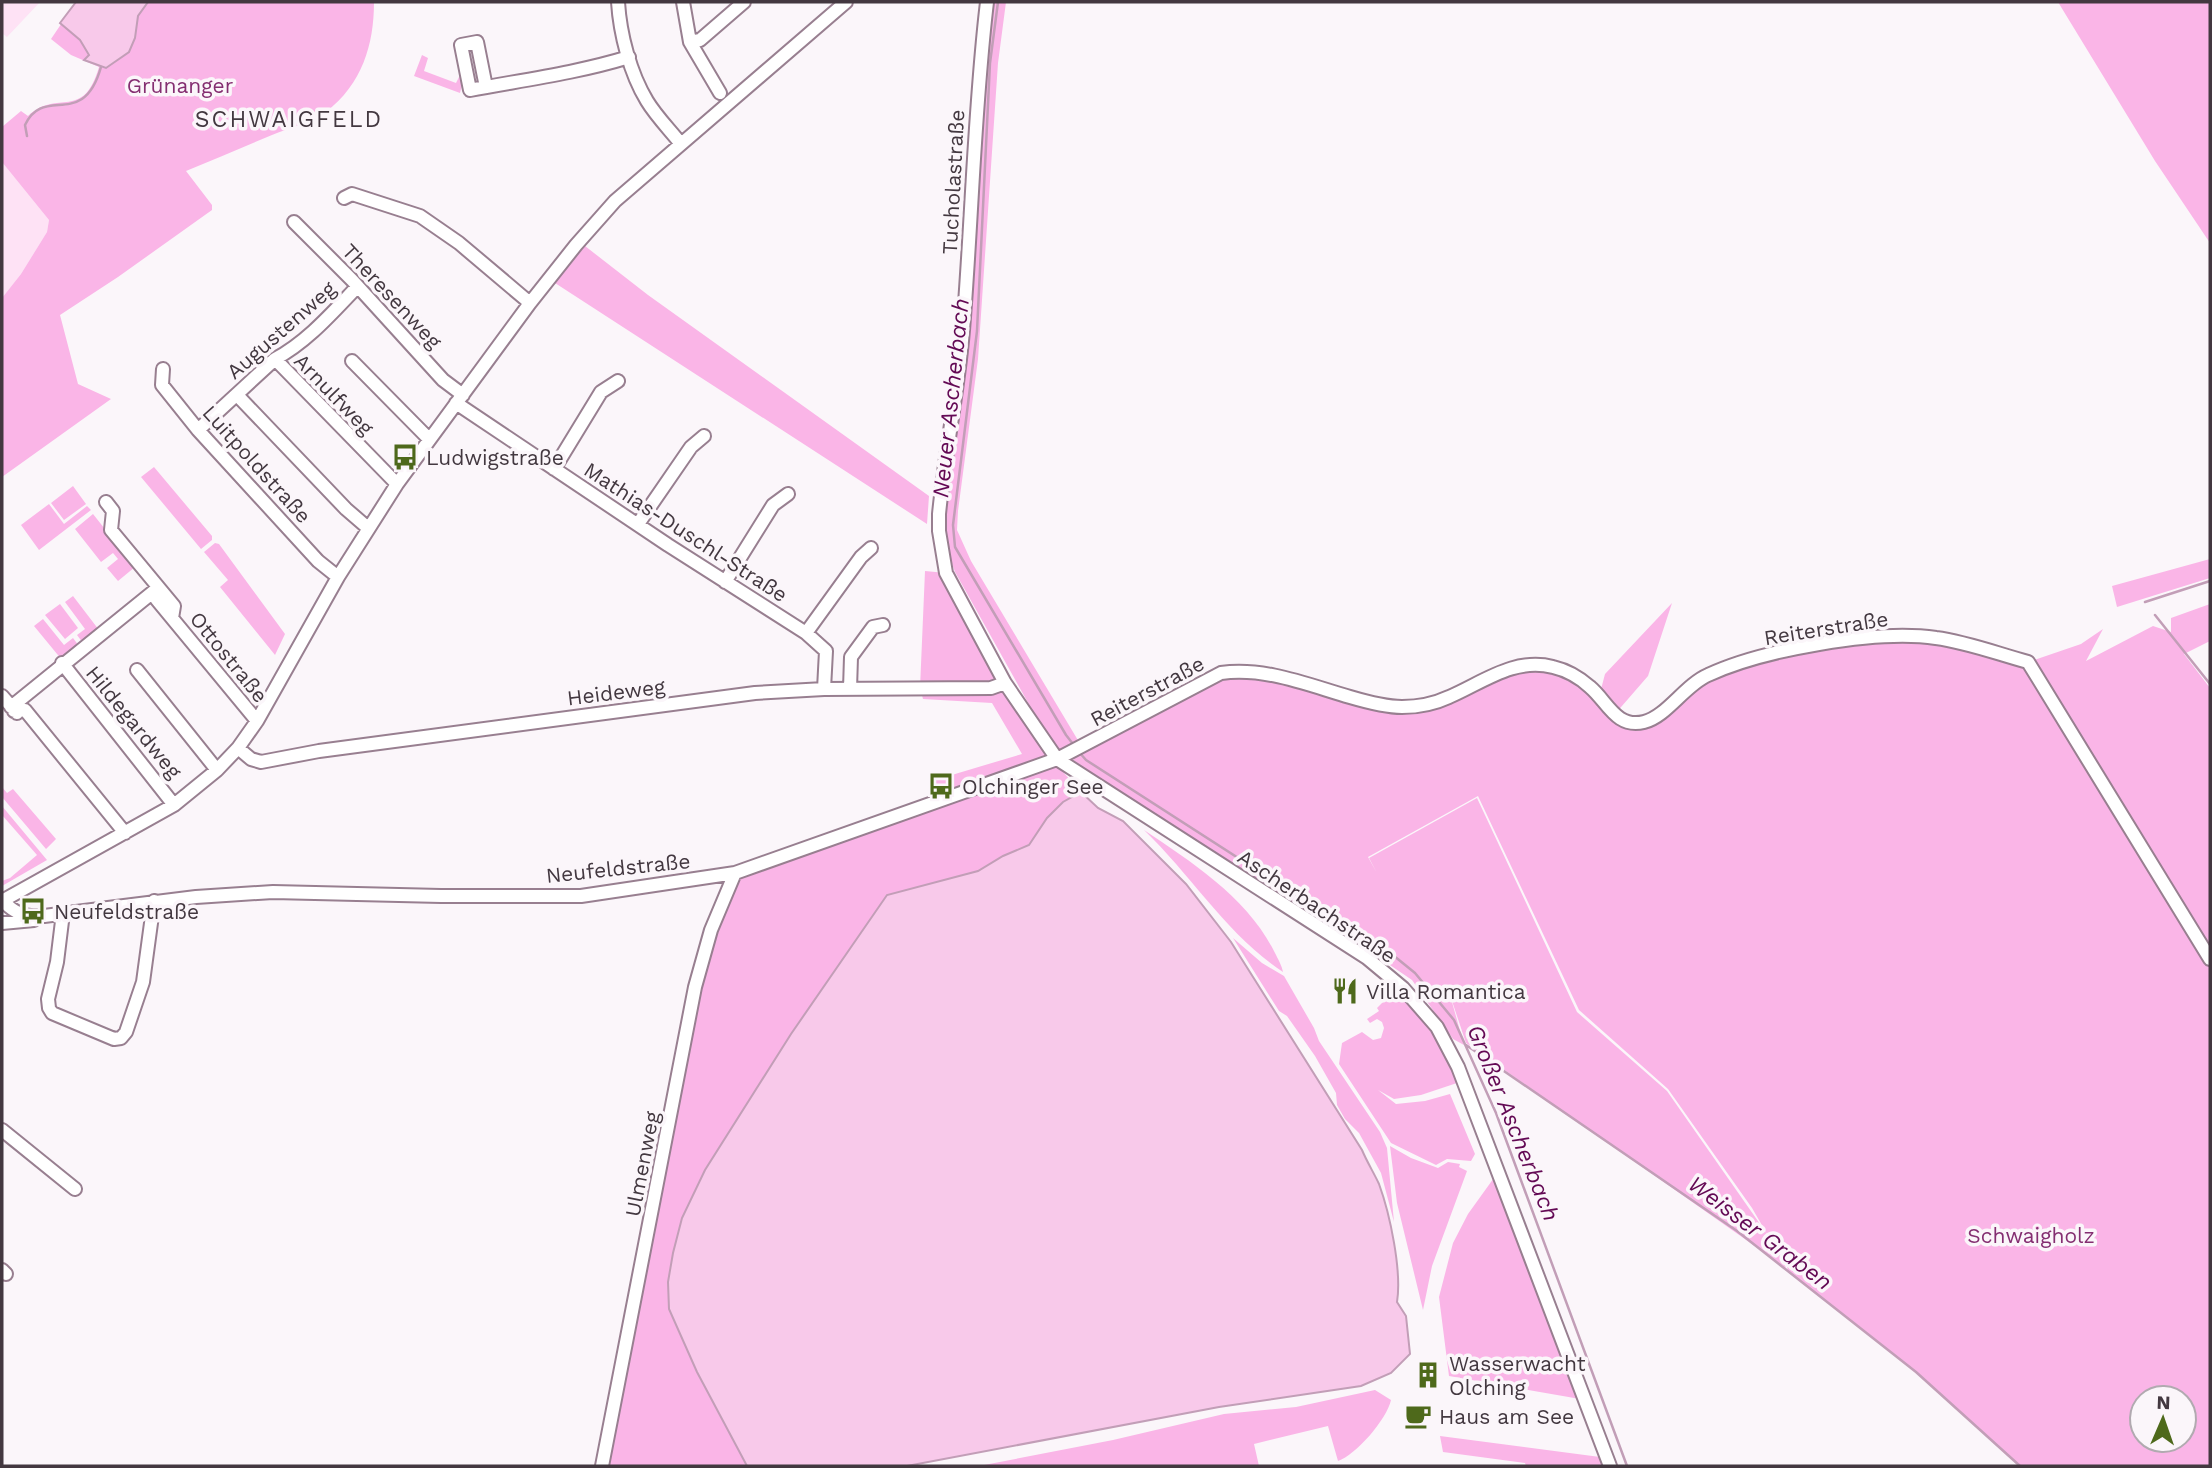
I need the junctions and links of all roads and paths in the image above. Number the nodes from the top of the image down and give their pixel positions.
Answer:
1 (618, 2) edge
2 (683, 2) edge
3 (744, 2) edge
4 (846, 2) edge
5 (987, 2) edge
6 (690, 42) junction
7 (629, 57) junction
8 (486, 87) dead end
9 (720, 93) dead end
10 (681, 144) junction
11 (344, 198) dead end
12 (294, 222) dead end
13 (357, 287) junction
14 (530, 303) junction
15 (275, 359) junction
16 (352, 361) dead end
17 (163, 369) dead end
18 (618, 381) dead end
19 (237, 395) junction
20 (459, 399) junction
21 (198, 430) junction
22 (704, 436) dead end
23 (429, 439) junction
24 (554, 469) junction
25 (397, 484) junction
26 (789, 494) dead end
27 (106, 502) dead end
28 (638, 524) junction
29 (368, 528) junction
30 (939, 531) joint
31 (871, 548) dead end
32 (338, 578) junction
33 (725, 582) junction
34 (159, 589) junction
35 (883, 625) dead end
36 (806, 633) junction
37 (62, 663) junction
38 (137, 670) dead end
39 (1005, 683) junction
40 (824, 689) junction
41 (850, 689) junction
42 (2, 696) edge
43 (13, 709) junction
44 (257, 721) junction
45 (238, 748) junction
46 (1057, 759) junction
47 (217, 770) junction
48 (174, 805) junction
49 (125, 833) junction
50 (735, 873) junction
51 (2, 900) edge
52 (154, 901) junction
53 (63, 913) junction
54 (44, 916) junction
55 (2, 923) edge
56 (2210, 959) edge
57 (2, 1130) edge
58 (75, 1189) dead end
59 (602, 1466) edge
60 (1610, 1466) edge

1 - 7 street
2 - 6 street
3 - 6 street
4 - 10 street
5 - 30 street, Tucholastraße
6 - 9 street
7 - 8 street
7 - 10 street
10 - 14 street
11 - 14 street
12 - 13 street, Theresenweg
13 - 15 street, Augustenweg
13 - 20 street, Theresenweg
14 - 20 street
15 - 19 street, Augustenweg
15 - 25 street, Arnulfweg
16 - 23 street
17 - 21 street, Luitpoldstraße
18 - 24 street
19 - 21 street, Augustenweg
19 - 29 street
20 - 23 street
20 - 24 street, Mathias-Duschl-Straße
21 - 32 street, Luitpoldstraße
22 - 28 street
23 - 25 street
24 - 28 street, Mathias-Duschl-Straße
25 - 29 street
26 - 33 street
27 - 34 street, Ottostraße
28 - 33 street, Mathias-Duschl-Straße
29 - 32 street
30 - 39 street, Ascherbachstraße
31 - 36 street
32 - 44 street
33 - 36 street, Mathias-Duschl-Straße
34 - 37 street
34 - 44 street, Ottostraße
35 - 41 street
36 - 40 street, Mathias-Duschl-Straße
37 - 43 street
37 - 48 street, Hildegardweg
38 - 47 street
39 - 41 street, Heideweg
39 - 46 street, Ascherbachstraße
40 - 41 street, Heideweg
40 - 45 street, Heideweg
42 - 43 street
43 - 49 street
44 - 45 street
45 - 47 street
46 - 50 street, Neufeldstraße
46 - 56 street, Reiterstraße
46 - 60 street, Ascherbachstraße
47 - 48 street
48 - 49 street
49 - 51 street
50 - 52 street, Neufeldstraße
50 - 59 street, Ulmenweg
51 - 54 street, Neufeldstraße
52 - 53 street, Neufeldstraße
52 - 53 street
53 - 54 street, Neufeldstraße
54 - 55 street
57 - 58 street

